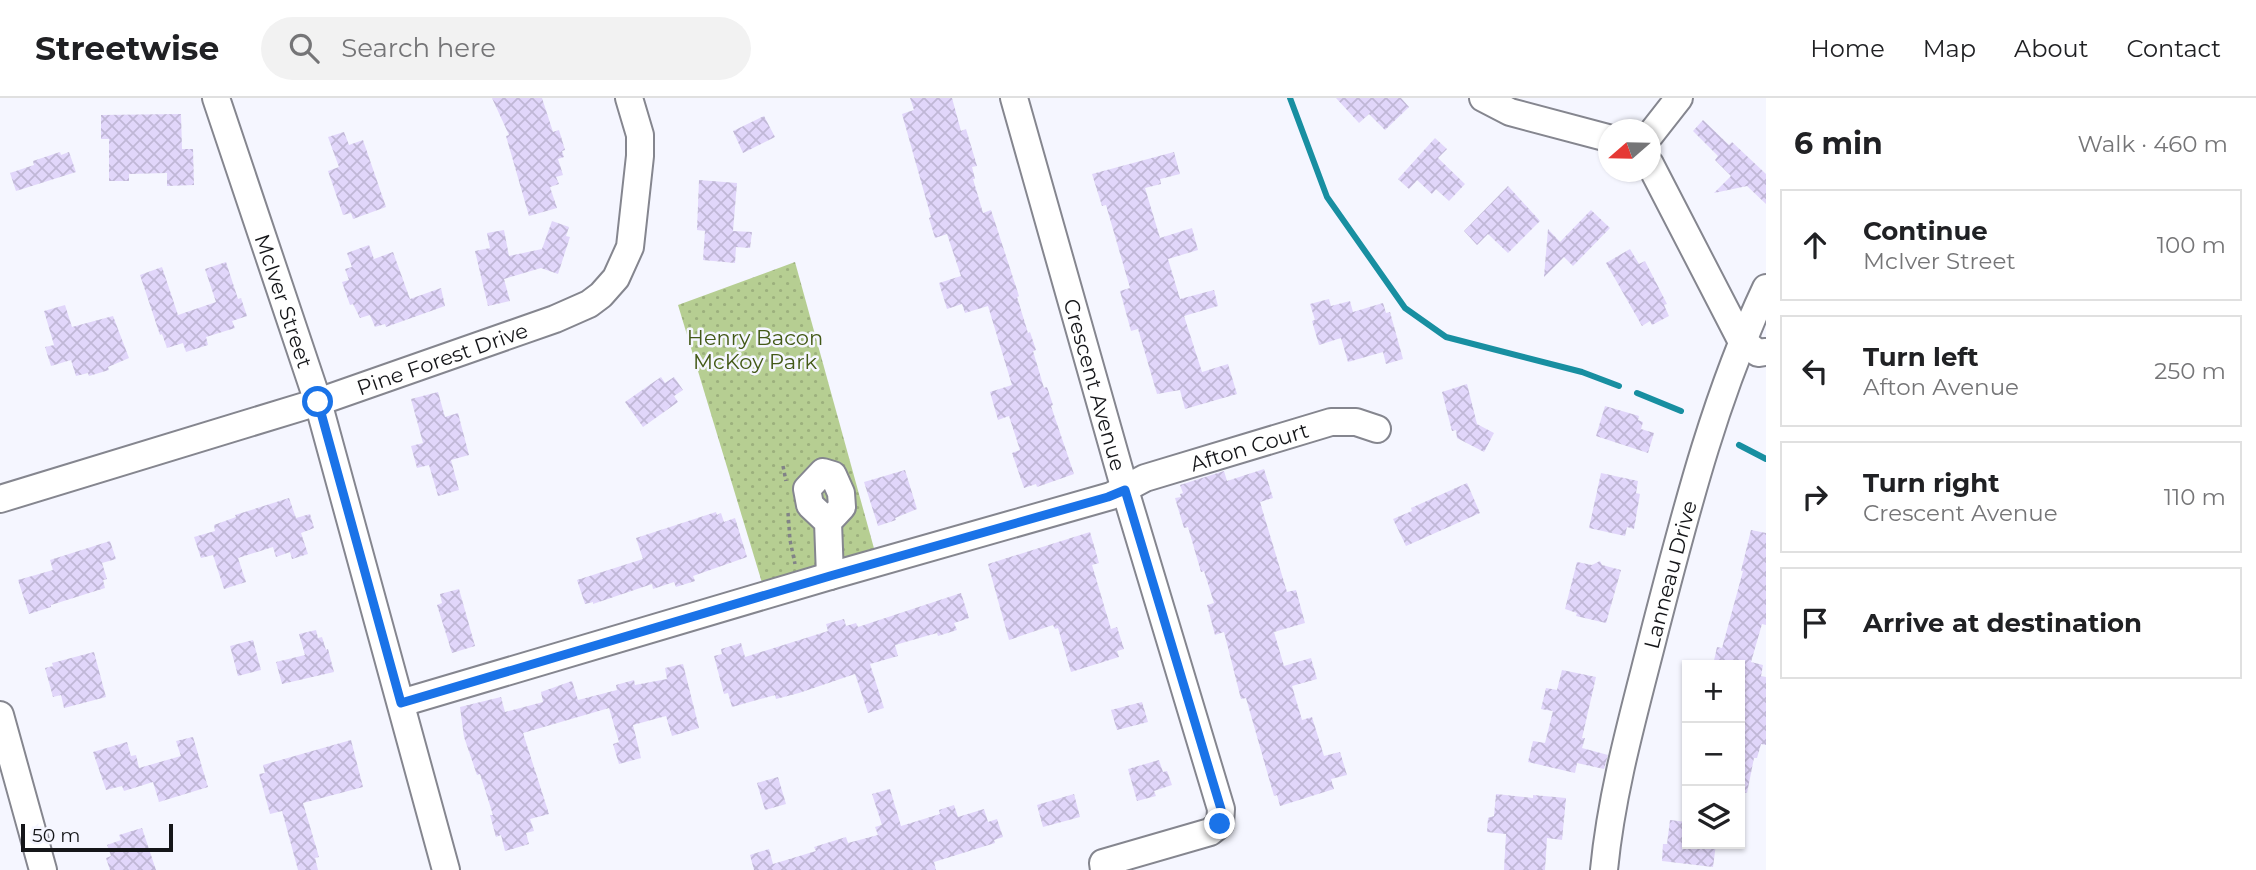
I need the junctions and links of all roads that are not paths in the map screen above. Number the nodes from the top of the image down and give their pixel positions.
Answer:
1 (216, 98) edge
2 (629, 98) edge
3 (1014, 98) edge
4 (1483, 98) edge
5 (1679, 98) edge
6 (1661, 121) edge
7 (1598, 135) edge
8 (1659, 182) edge
9 (1766, 288) edge
10 (1741, 341) junction
11 (1766, 352) edge
12 (318, 402) junction
13 (1377, 429) dead end
14 (1125, 490) junction
15 (0, 499) edge
16 (828, 522) dead end
17 (830, 576) junction
18 (401, 703) junction
19 (0, 715) edge
20 (1096, 868) edge
21 (43, 870) edge
22 (446, 870) edge
23 (1604, 870) edge

1 - 12 street, McIver Street
2 - 12 street, Pine Forest Drive
3 - 14 street, Crescent Avenue
4 - 7 street
5 - 6 street
8 - 10 street
9 - 10 street, Lanneau Drive
10 - 11 street
10 - 23 street, Lanneau Drive
12 - 15 street, Pine Forest Drive
12 - 18 street, McIver Street
13 - 14 street, Afton Court
14 - 17 street, Afton Court
14 - 20 street, Crescent Avenue
16 - 17 street
17 - 18 street, Afton Court
18 - 22 street, McIver Street
19 - 21 street

